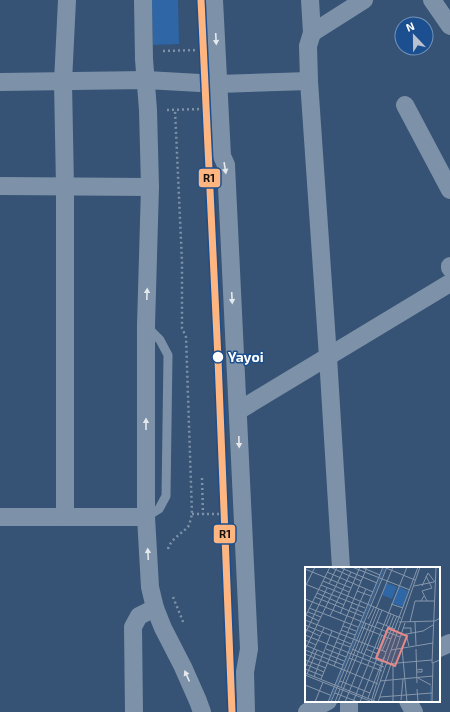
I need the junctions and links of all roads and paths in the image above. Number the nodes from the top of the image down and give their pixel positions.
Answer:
1 (67, 0) edge
2 (143, 0) edge
3 (214, 0) edge
4 (310, 0) edge
5 (364, 0) edge
6 (432, 0) edge
7 (450, 26) edge
8 (312, 33) junction
9 (202, 50) dead end
10 (162, 51) dead end
11 (146, 80) junction
12 (309, 81) junction
13 (0, 82) edge
14 (63, 82) junction
15 (218, 84) junction
16 (405, 104) dead end
17 (205, 108) dead end
18 (160, 110) dead end
19 (175, 110) junction
20 (0, 186) edge
21 (65, 187) junction
22 (150, 187) junction
23 (450, 190) edge
24 (450, 283) edge
25 (328, 357) junction
26 (238, 411) junction
27 (202, 478) dead end
28 (192, 514) junction
29 (203, 514) junction
30 (231, 514) dead end
31 (0, 517) edge
32 (65, 517) junction
33 (146, 517) junction
34 (167, 556) dead end
35 (341, 567) edge
36 (171, 592) dead end
37 (155, 608) junction
38 (186, 627) dead end
39 (450, 643) edge
40 (440, 648) edge
41 (326, 702) edge
42 (409, 702) edge
43 (134, 712) edge
44 (202, 712) edge
45 (246, 712) edge
46 (307, 712) edge
47 (414, 712) edge

1 - 14 street
2 - 11 street
3 -> 15 street
4 - 8 street
5 - 8 street
6 - 7 street
8 - 12 street
9 - 10 path
11 - 14 street
11 - 15 street
11 - 22 street
12 - 15 street
12 - 25 street
13 - 14 street
14 - 21 street
15 -> 26 street
16 - 23 street
17 - 19 path
18 - 19 path
19 - 28 path
20 - 21 street
21 - 22 street
21 - 32 street
33 -> 22 street
24 - 25 street
25 - 26 street
25 - 35 street
26 -> 45 street
27 - 29 path
28 - 29 path
28 - 34 path
29 - 30 path
31 - 32 street
32 - 33 street
37 -> 33 street
36 - 38 path
37 - 43 street
44 -> 37 street
39 - 40 street
41 - 46 street
42 - 47 street

